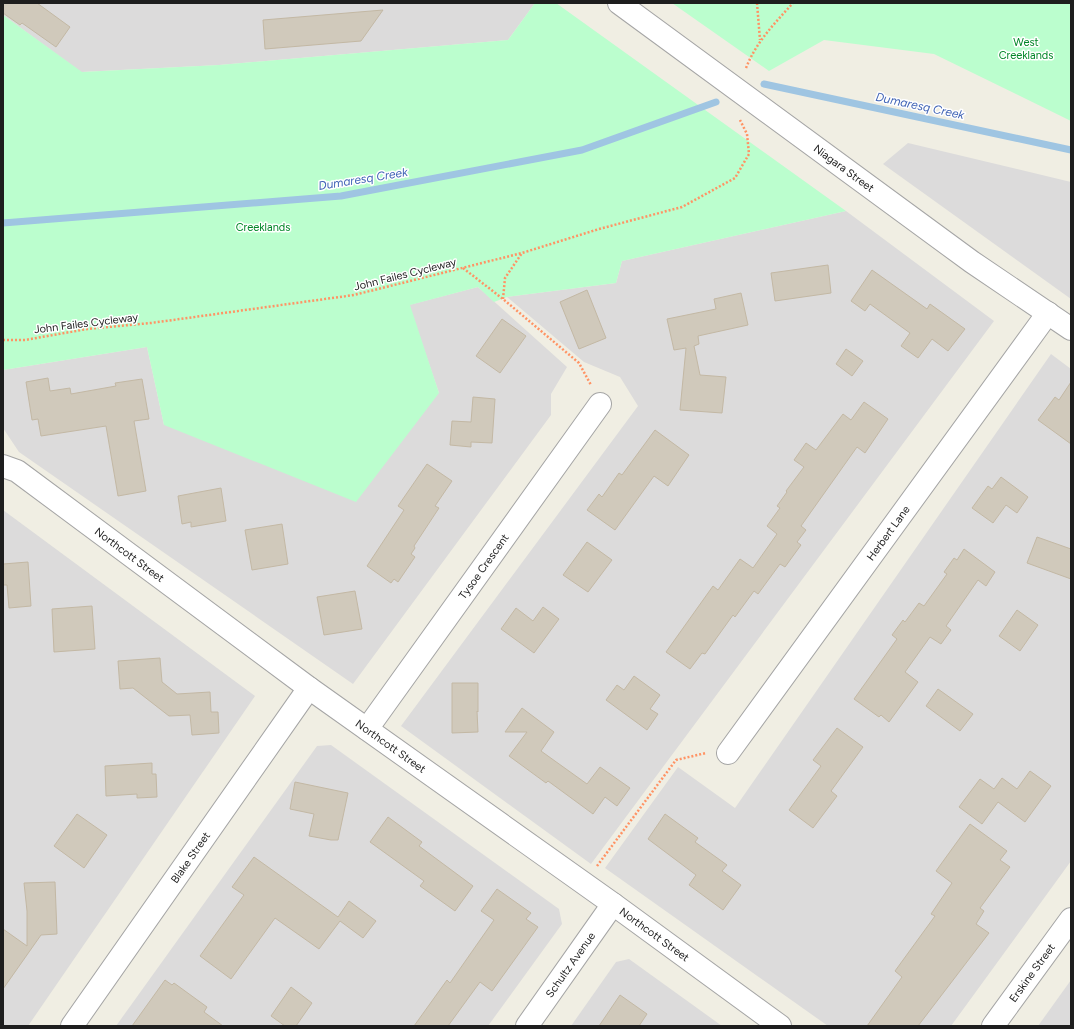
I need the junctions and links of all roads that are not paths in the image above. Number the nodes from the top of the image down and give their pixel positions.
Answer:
1 (619, 3) edge
2 (1048, 313) junction
3 (1071, 329) edge
4 (600, 404) dead end
5 (3, 466) edge
6 (309, 688) junction
7 (367, 730) junction
8 (728, 753) dead end
9 (613, 904) junction
10 (1071, 919) edge
11 (72, 1026) edge
12 (527, 1026) edge
13 (780, 1026) edge
14 (993, 1026) edge

1 - 2 street, Niagara Street
2 - 3 street, Niagara Street
2 - 8 street, Herbert Lane
4 - 7 street, Tysoe Crescent
5 - 6 street, Northcott Street
6 - 7 street, Northcott Street
6 - 11 street, Blake Street
7 - 9 street, Northcott Street
9 - 12 street, Schultz Avenue
9 - 13 street, Northcott Street
10 - 14 street, Erskine Street

